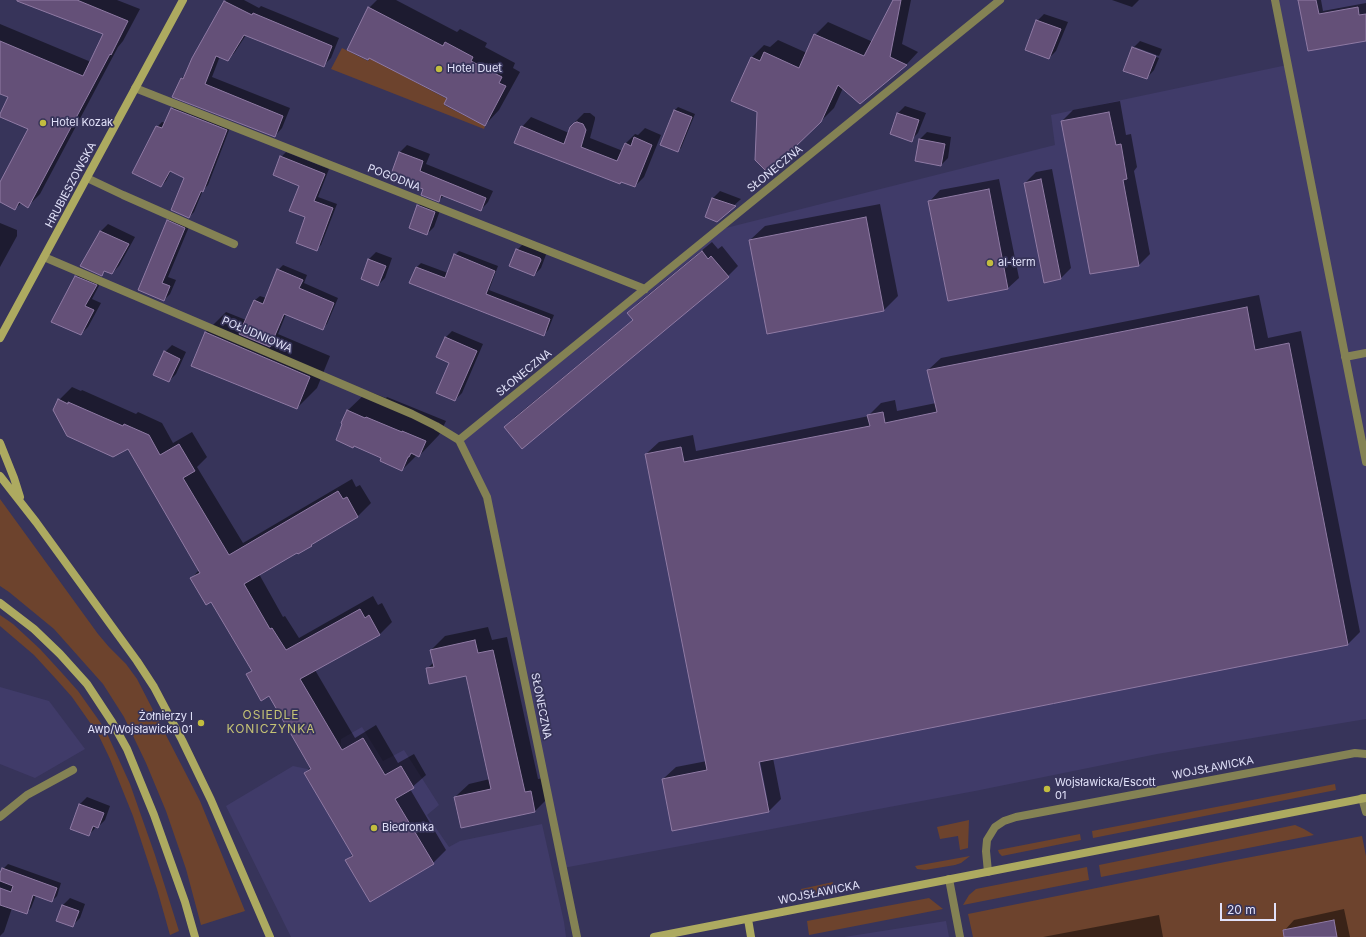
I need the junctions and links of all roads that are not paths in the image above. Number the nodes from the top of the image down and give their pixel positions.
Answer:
1 (183, 0) edge
2 (1000, 0) edge
3 (1275, 0) edge
4 (135, 88) junction
5 (87, 178) junction
6 (234, 244) dead end
7 (44, 257) junction
8 (645, 289) junction
9 (0, 338) edge
10 (1366, 353) edge
11 (1345, 357) junction
12 (459, 440) junction
13 (0, 443) edge
14 (1366, 462) edge
15 (0, 476) edge
16 (22, 503) junction
17 (0, 603) edge
18 (1366, 754) edge
19 (73, 770) dead end
20 (1364, 798) edge
21 (1366, 812) edge
22 (0, 817) edge
23 (988, 872) junction
24 (949, 879) junction
25 (748, 919) junction
26 (195, 937) edge
27 (270, 937) edge
28 (577, 937) edge
29 (654, 937) edge
30 (751, 937) edge
31 (960, 937) edge

1 - 4 main road, HRUBIESZOWSKA
2 - 8 street, SŁONECZNA
3 - 11 street
4 - 5 main road, HRUBIESZOWSKA
4 - 8 street, POGODNA
5 - 6 street
5 - 7 main road, HRUBIESZOWSKA
7 - 9 main road, HRUBIESZOWSKA
7 - 12 street, POŁUDNIOWA
8 - 12 street, SŁONECZNA
10 - 11 street
11 - 14 street
12 - 28 street, SŁONECZNA
13 - 16 main road
15 - 16 main road
16 - 27 main road
17 - 26 main road
18 - 23 street, WOJSŁAWICKA
19 - 22 street
20 - 21 street
20 - 23 main road, WOJSŁAWICKA
23 - 24 main road, WOJSŁAWICKA
24 - 25 main road, WOJSŁAWICKA
24 - 31 street
25 - 29 main road, WOJSŁAWICKA
25 - 30 main road

